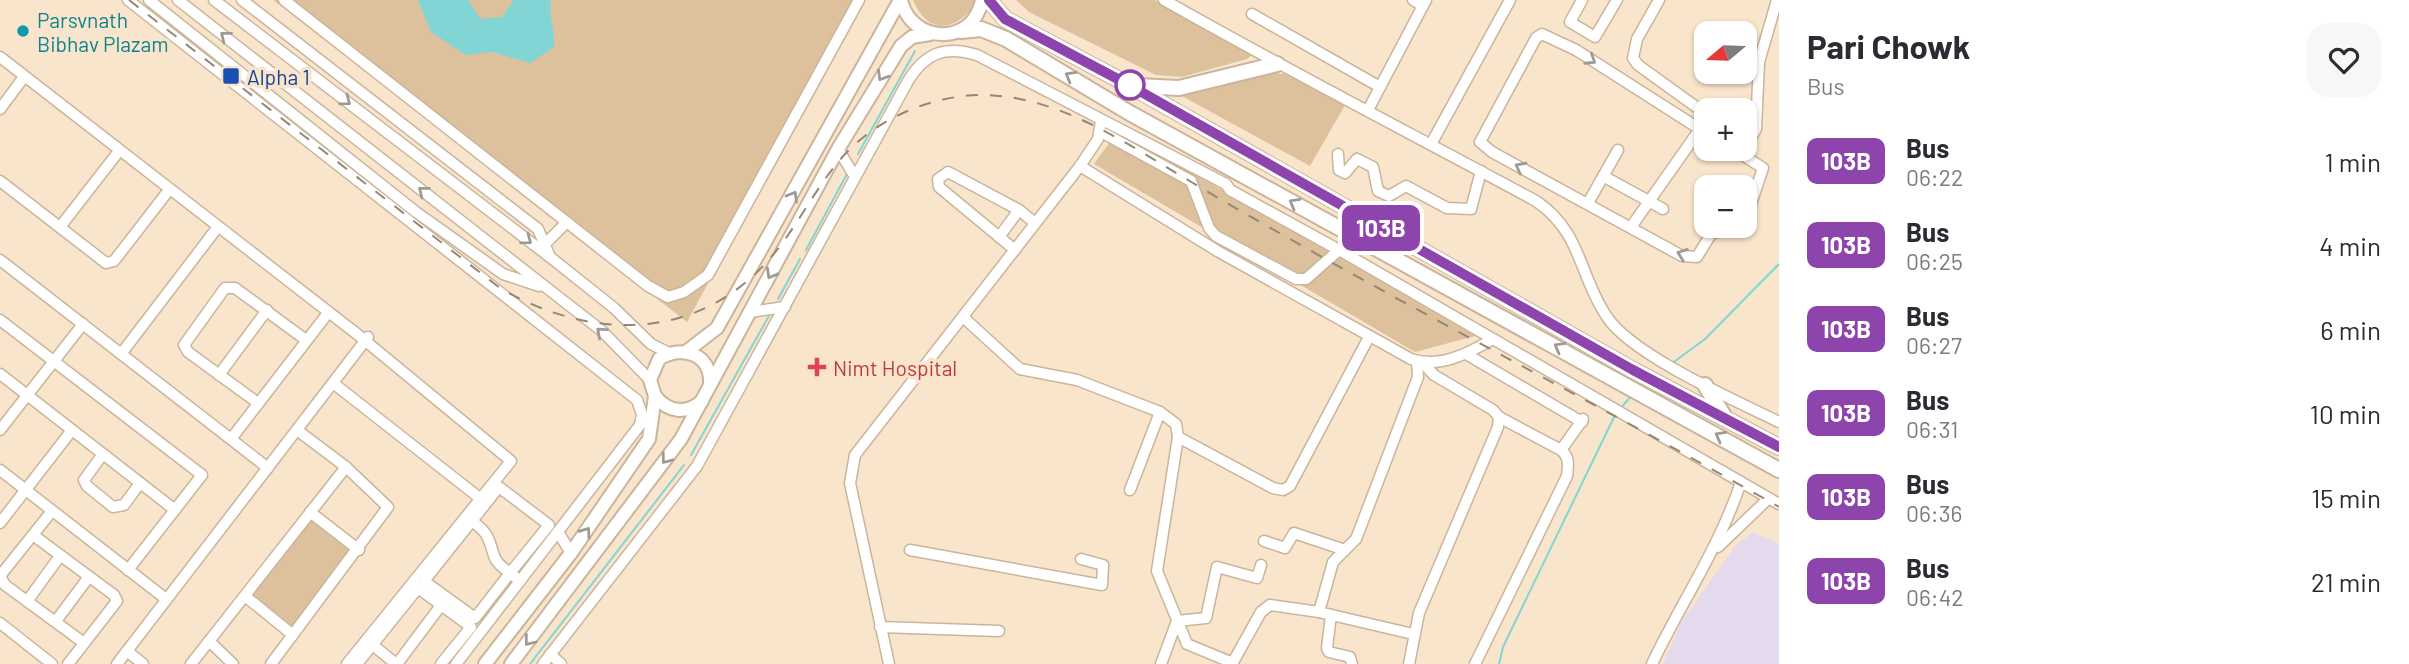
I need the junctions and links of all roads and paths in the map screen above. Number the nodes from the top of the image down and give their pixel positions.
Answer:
1 (128, 0) edge
2 (149, 0) edge
3 (178, 0) edge
4 (214, 0) edge
5 (242, 0) edge
6 (284, 0) edge
7 (859, 0) edge
8 (900, 0) edge
9 (982, 0) edge
10 (989, 0) edge
11 (1164, 0) edge
12 (1413, 0) edge
13 (1510, 0) edge
14 (1582, 0) edge
15 (1617, 0) edge
16 (1659, 0) edge
17 (1777, 0) edge
18 (1425, 3) edge
19 (1252, 14) dead end
20 (961, 31) junction
21 (930, 34) junction
22 (0, 57) edge
23 (1277, 64) junction
24 (24, 77) junction
25 (1129, 85) junction
26 (1380, 87) junction
27 (1694, 105) edge
28 (1757, 107) edge
29 (0, 109) edge
30 (1368, 110) junction
31 (1101, 121) junction
32 (1694, 125) edge
33 (1106, 134) junction
34 (1694, 143) edge
35 (1431, 144) junction
36 (838, 149) junction
37 (119, 150) junction
38 (1618, 150) dead end
39 (1338, 154) dead end
40 (1752, 161) edge
41 (1225, 164) junction
42 (1080, 166) junction
43 (1481, 171) junction
44 (1603, 176) junction
45 (855, 177) junction
46 (0, 181) edge
47 (1226, 184) junction
48 (1757, 186) edge
49 (169, 190) junction
50 (1588, 202) junction
51 (1649, 202) junction
52 (1663, 209) dead end
53 (1019, 210) junction
54 (567, 222) junction
55 (1035, 223) junction
56 (60, 227) junction
57 (1631, 227) junction
58 (217, 228) junction
59 (1216, 236) junction
60 (999, 237) junction
61 (1708, 238) edge
62 (1360, 239) junction
63 (546, 243) junction
64 (1210, 246) junction
65 (1015, 250) junction
66 (1339, 250) junction
67 (550, 257) junction
68 (0, 260) edge
69 (1306, 279) junction
70 (543, 287) junction
71 (1299, 297) junction
72 (785, 307) junction
73 (267, 310) junction
74 (750, 312) junction
75 (328, 313) junction
76 (963, 317) junction
77 (0, 320) edge
78 (83, 324) junction
79 (1369, 337) junction
80 (367, 339) junction
81 (1493, 339) junction
82 (306, 340) junction
83 (687, 351) junction
84 (669, 352) junction
85 (121, 354) junction
86 (1466, 354) junction
87 (55, 359) junction
88 (1420, 362) junction
89 (0, 374) edge
90 (219, 375) junction
91 (650, 380) junction
92 (333, 383) junction
93 (1705, 385) junction
94 (710, 387) junction
95 (27, 395) junction
96 (655, 396) junction
97 (702, 401) junction
98 (258, 403) junction
99 (1160, 412) junction
100 (1724, 416) junction
101 (1499, 417) junction
102 (1779, 422) edge
103 (0, 430) edge
104 (72, 430) junction
105 (297, 430) junction
106 (1178, 437) junction
107 (230, 439) junction
108 (1779, 447) edge
109 (1562, 450) junction
110 (103, 454) junction
111 (346, 467) junction
112 (268, 468) junction
113 (0, 470) edge
114 (1779, 470) edge
115 (1741, 482) junction
116 (140, 483) junction
117 (25, 490) junction
118 (1130, 490) dead end
119 (1769, 498) junction
120 (481, 499) junction
121 (1779, 504) edge
122 (175, 510) junction
123 (52, 511) junction
124 (310, 512) junction
125 (469, 519) junction
126 (0, 523) edge
127 (558, 532) junction
128 (33, 535) junction
129 (1264, 541) dead end
130 (359, 550) junction
131 (910, 550) dead end
132 (1345, 550) junction
133 (571, 552) junction
134 (1712, 552) junction
135 (60, 556) junction
136 (1081, 559) dead end
137 (1261, 565) dead end
138 (128, 570) junction
139 (510, 573) junction
140 (0, 576) edge
141 (88, 578) junction
142 (520, 581) junction
143 (245, 596) junction
144 (166, 599) junction
145 (28, 600) junction
146 (442, 604) junction
147 (1319, 612) junction
148 (1331, 615) junction
149 (56, 621) junction
150 (1177, 621) junction
151 (0, 623) edge
152 (880, 627) junction
153 (999, 631) dead end
154 (1413, 634) junction
155 (293, 635) junction
156 (209, 641) junction
157 (84, 643) junction
158 (369, 643) junction
159 (127, 651) junction
160 (550, 654) junction
161 (52, 664) edge
162 (68, 664) edge
163 (117, 664) edge
164 (143, 664) edge
165 (191, 664) edge
166 (233, 664) edge
167 (271, 664) edge
168 (347, 664) edge
169 (357, 664) edge
170 (396, 664) edge
171 (441, 664) edge
172 (456, 664) edge
173 (485, 664) edge
174 (511, 664) edge
175 (542, 664) edge
176 (561, 664) edge
177 (889, 664) edge
178 (1161, 664) edge
179 (1232, 664) edge
180 (1352, 664) edge
181 (1409, 664) edge
182 (1475, 664) edge
183 (1652, 664) edge

1 - 127 street
2 - 70 street
70 -> 3 street
4 -> 67 street
5 - 63 street
6 - 54 street
7 - 54 street
8 - 21 main road
83 -> 8 main road
9 - 20 main road
10 - 25 highway
11 - 23 street
12 - 18 street
13 - 35 street
14 - 15 street
16 - 27 street
17 - 28 street
18 - 26 street
19 - 26 street
20 - 21 main road
41 -> 20 highway
21 -> 36 main road
22 - 24 street
23 - 25 highway
23 - 30 street
24 - 29 street
24 - 37 street
25 - 100 highway
26 - 30 street
30 - 35 street
31 - 33 street
31 - 33 street
31 - 45 street
50 -> 32 street
33 - 42 street
33 - 47 street
33 - 59 street
34 - 51 street
35 - 43 street
36 - 45 street
36 -> 74 main road
37 - 49 street
37 - 56 street
38 - 44 street
39 - 43 street
40 - 48 street
41 - 47 street
62 -> 41 highway
42 - 55 street
42 - 64 street
43 - 93 street
44 - 50 street
44 - 51 street
45 - 72 street
46 - 56 street
47 - 66 street
49 - 56 street
49 - 58 street
50 - 57 street
51 - 52 street
51 - 57 street
53 - 55 street
53 - 60 street
53 - 60 street
54 - 63 street
55 - 65 street
61 -> 57 street
58 - 75 street
58 - 85 street
59 - 64 street
59 - 69 street
60 - 65 street
62 - 66 street
114 -> 62 highway
63 - 67 street
64 - 71 street
65 - 76 street
66 - 69 street
66 - 81 street
67 - 84 street
68 - 78 street
69 - 71 street
91 -> 70 street
71 - 79 street
72 - 74 street
72 - 160 street
73 - 82 street
73 - 90 street
73 - 90 street
74 - 94 main road
75 - 80 street
75 - 82 street
76 - 99 street
76 - 152 street
77 - 87 street
78 - 85 street
78 - 87 street
79 - 88 street
79 - 106 street
80 - 92 street
80 - 120 street
81 - 86 street
81 - 115 street
82 - 98 street
83 - 84 main road
83 - 94 main road
84 - 91 main road
85 - 107 street
86 - 88 street
86 - 109 street
87 - 95 street
87 - 122 street
88 - 101 street
88 - 132 street
89 - 95 street
90 - 98 street
91 - 96 main road
92 - 105 street
92 - 120 street
93 - 100 highway
93 - 102 street
94 - 97 main road
95 - 103 street
95 - 104 street
96 - 97 main road
133 -> 96 main road
97 -> 174 main road
98 - 107 street
99 - 106 street
99 - 118 street
100 - 108 highway
101 - 109 street
101 - 154 street
104 - 110 street
104 - 117 street
105 - 111 street
105 - 112 street
106 - 150 street
107 - 112 street
109 - 182 street
110 - 116 street
110 - 116 street
111 - 124 street
111 - 130 street
112 - 144 street
113 - 117 street
115 - 119 street
115 - 134 street
116 - 122 street
117 - 123 street
117 - 126 street
119 - 121 street
119 - 134 street
120 - 125 street
122 - 138 street
123 - 128 street
123 - 138 street
124 - 130 street
124 - 143 street
125 - 139 street
125 - 139 street
125 - 139 street
125 - 158 street
127 - 133 street
127 - 142 street
128 - 135 street
128 - 140 street
129 - 132 street
130 - 155 street
131 - 136 street
132 - 147 street
133 - 173 main road
134 - 183 street
135 - 141 street
135 - 145 street
137 - 150 street
138 - 144 street
139 - 142 street
140 - 145 street
141 - 149 street
141 - 157 street
142 - 172 street
143 - 155 street
143 - 156 street
144 - 159 street
145 - 149 street
146 - 158 street
146 - 170 street
146 - 171 street
147 - 148 street
147 - 179 street
148 - 154 street
148 - 180 street
149 - 157 street
150 - 178 street
150 - 179 street
151 - 161 street
152 - 153 street
152 - 177 street
154 - 181 street
155 - 167 street
156 - 165 street
156 - 166 street
157 - 162 street
158 - 168 street
158 - 169 street
158 - 170 street
159 - 163 street
159 - 164 street
160 - 175 street
160 - 176 street

